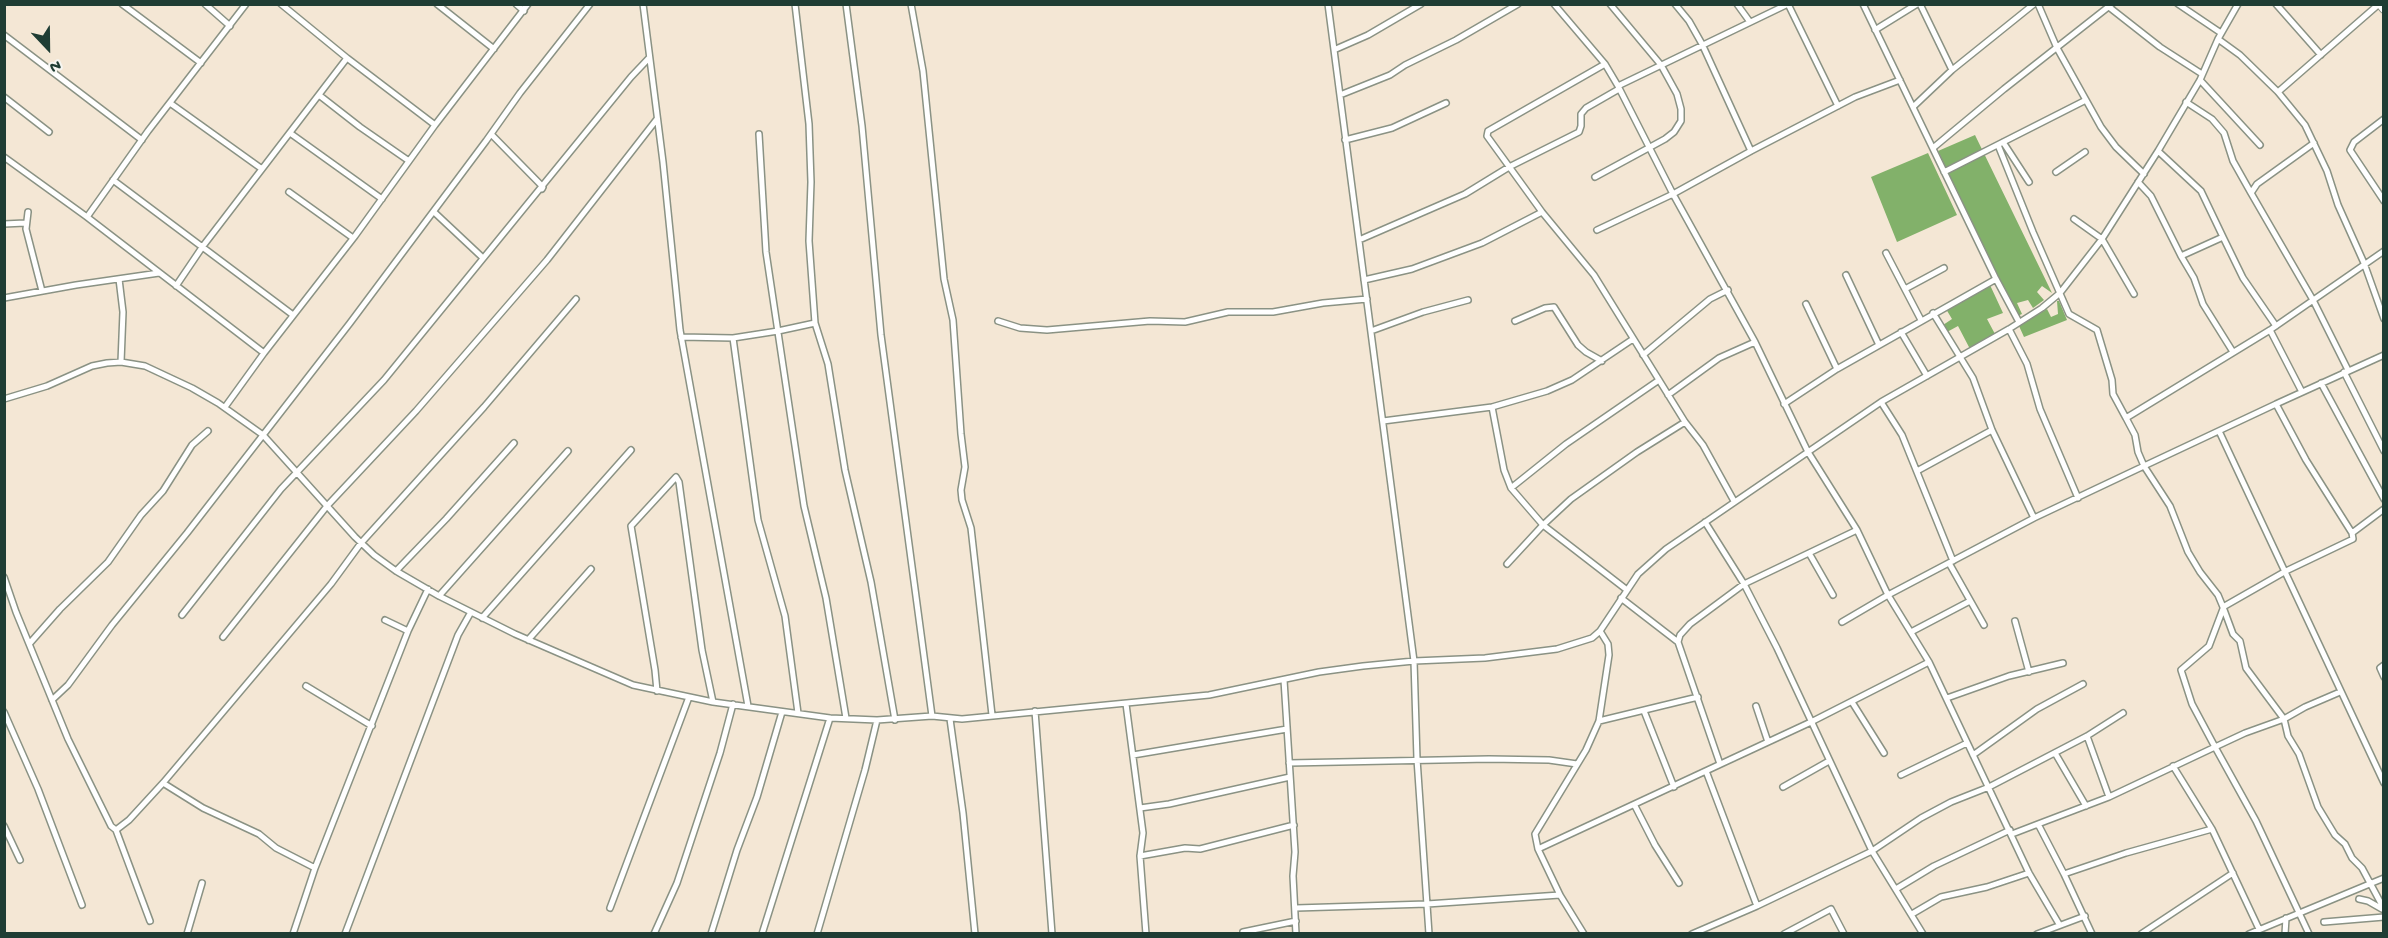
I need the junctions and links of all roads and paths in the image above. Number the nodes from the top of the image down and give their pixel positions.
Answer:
1 (122, 4) edge
2 (205, 4) edge
3 (246, 4) edge
4 (281, 4) edge
5 (437, 4) edge
6 (516, 4) edge
7 (528, 4) edge
8 (590, 4) edge
9 (643, 4) edge
10 (795, 4) edge
11 (846, 4) edge
12 (911, 4) edge
13 (1328, 4) edge
14 (1421, 4) edge
15 (1518, 4) edge
16 (1554, 4) edge
17 (1610, 4) edge
18 (1675, 4) edge
19 (1737, 4) edge
20 (1863, 4) edge
21 (1919, 4) edge
22 (2036, 4) edge
23 (2178, 4) edge
24 (2238, 4) edge
25 (2276, 4) edge
26 (2380, 4) edge
27 (2110, 6) edge
28 (2384, 9) edge
29 (524, 11) junction
30 (1750, 22) junction
31 (230, 26) junction
32 (1875, 30) junction
33 (4, 35) edge
34 (2220, 36) junction
35 (1702, 44) junction
36 (2056, 48) junction
37 (494, 49) junction
38 (1336, 49) junction
39 (2321, 55) junction
40 (346, 58) junction
41 (649, 58) junction
42 (201, 63) junction
43 (1605, 64) junction
44 (1661, 64) junction
45 (1952, 70) junction
46 (2201, 77) junction
47 (1900, 80) junction
48 (1619, 88) junction
49 (2278, 92) junction
50 (319, 95) junction
51 (1340, 95) junction
52 (4, 97) edge
53 (2086, 99) junction
54 (1446, 102) dead end
55 (2186, 102) junction
56 (170, 103) junction
57 (1838, 106) junction
58 (1913, 107) junction
59 (657, 118) junction
60 (2384, 119) edge
61 (435, 125) junction
62 (49, 132) dead end
63 (290, 133) junction
64 (491, 134) junction
65 (759, 134) dead end
66 (142, 140) junction
67 (1346, 141) junction
68 (2000, 143) junction
69 (2314, 143) junction
70 (2260, 145) dead end
71 (1649, 147) junction
72 (1933, 148) junction
73 (1750, 151) junction
74 (2158, 151) junction
75 (2085, 152) dead end
76 (4, 158) edge
77 (409, 161) junction
78 (1509, 167) junction
79 (262, 170) junction
80 (1944, 172) junction
81 (2056, 172) dead end
82 (2144, 174) junction
83 (1595, 177) dead end
84 (113, 180) junction
85 (2029, 182) dead end
86 (2138, 182) junction
87 (543, 187) junction
88 (289, 192) dead end
89 (2251, 193) junction
90 (1673, 194) junction
91 (382, 199) junction
92 (2384, 201) edge
93 (27, 212) dead end
94 (434, 212) junction
95 (1542, 212) junction
96 (87, 217) junction
97 (2074, 219) dead end
98 (25, 223) junction
99 (4, 224) edge
100 (1597, 230) dead end
101 (2223, 237) junction
102 (353, 238) junction
103 (2102, 239) junction
104 (1359, 240) junction
105 (203, 246) junction
106 (2384, 251) edge
107 (1886, 253) dead end
108 (2181, 255) junction
109 (483, 258) junction
110 (2364, 263) junction
111 (1944, 268) dead end
112 (159, 273) junction
113 (1846, 275) dead end
114 (119, 279) junction
115 (1996, 279) junction
116 (1364, 280) junction
117 (176, 286) junction
118 (1905, 289) junction
119 (1728, 290) junction
120 (42, 291) junction
121 (2060, 293) junction
122 (2134, 294) dead end
123 (4, 298) edge
124 (576, 299) dead end
125 (1367, 299) junction
126 (1468, 300) dead end
127 (2313, 300) junction
128 (1806, 304) dead end
129 (1933, 313) junction
130 (293, 315) junction
131 (2384, 319) edge
132 (1921, 320) junction
133 (998, 321) dead end
134 (1515, 321) dead end
135 (815, 322) junction
136 (2019, 322) junction
137 (427, 326) dead end
138 (2276, 326) junction
139 (2009, 329) junction
140 (2270, 330) junction
141 (1371, 331) junction
142 (778, 332) junction
143 (1901, 332) junction
144 (681, 337) junction
145 (733, 338) junction
146 (1633, 339) junction
147 (1755, 342) junction
148 (1879, 345) junction
149 (2233, 352) junction
150 (264, 353) junction
151 (1643, 355) junction
152 (2384, 355) edge
153 (1962, 357) junction
154 (1602, 361) junction
155 (121, 362) junction
156 (1837, 369) junction
157 (2346, 371) junction
158 (1927, 376) junction
159 (1659, 380) junction
160 (2321, 383) junction
161 (2302, 392) junction
162 (1668, 395) junction
163 (4, 399) edge
164 (1881, 402) junction
165 (1784, 404) junction
166 (2276, 404) junction
167 (225, 407) junction
168 (1492, 407) junction
169 (2126, 418) junction
170 (1383, 421) junction
171 (1685, 422) junction
172 (1992, 430) junction
173 (208, 431) dead end
174 (2219, 431) junction
175 (263, 435) junction
176 (514, 444) dead end
177 (631, 450) dead end
178 (568, 451) dead end
179 (2384, 451) edge
180 (1808, 452) junction
181 (2144, 466) junction
182 (297, 471) junction
183 (1917, 471) junction
184 (1511, 488) junction
185 (2078, 498) junction
186 (2384, 499) edge
187 (1734, 501) junction
188 (327, 506) junction
189 (2384, 509) edge
190 (2034, 518) junction
191 (1705, 522) junction
192 (1543, 525) junction
193 (1857, 530) junction
194 (2352, 533) junction
195 (361, 543) junction
196 (1809, 553) junction
197 (1951, 562) junction
198 (1507, 564) dead end
199 (591, 569) dead end
200 (396, 571) junction
201 (2286, 571) junction
202 (4, 577) edge
203 (1744, 584) junction
204 (428, 589) junction
205 (1627, 590) junction
206 (1833, 594) dead end
207 (1888, 595) junction
208 (439, 596) junction
209 (1622, 598) junction
210 (1970, 601) junction
211 (2223, 607) junction
212 (471, 612) junction
213 (182, 615) dead end
214 (483, 618) junction
215 (384, 620) dead end
216 (2015, 621) dead end
217 (1842, 622) dead end
218 (1984, 625) dead end
219 (408, 631) junction
220 (1600, 631) junction
221 (1911, 632) junction
222 (224, 637) dead end
223 (528, 640) junction
224 (1677, 642) junction
225 (30, 643) junction
226 (1414, 661) junction
227 (1929, 662) junction
228 (2063, 663) dead end
229 (2384, 665) edge
230 (2029, 672) junction
231 (2384, 677) edge
232 (1284, 680) junction
233 (2084, 684) dead end
234 (306, 686) dead end
235 (657, 691) junction
236 (2340, 692) junction
237 (689, 697) junction
238 (1698, 698) junction
239 (1947, 698) junction
240 (52, 700) junction
241 (713, 702) junction
242 (1852, 702) junction
243 (733, 704) junction
244 (1126, 704) junction
245 (748, 706) junction
246 (1756, 706) dead end
247 (1035, 711) junction
248 (1644, 711) junction
249 (4, 712) edge
250 (782, 712) junction
251 (798, 713) junction
252 (2123, 713) dead end
253 (992, 715) junction
254 (932, 716) junction
255 (830, 717) junction
256 (846, 718) junction
257 (950, 719) junction
258 (2283, 719) junction
259 (877, 720) junction
260 (896, 720) junction
261 (1599, 721) junction
262 (1811, 722) junction
263 (372, 726) junction
264 (1287, 729) junction
265 (2088, 736) junction
266 (1768, 742) junction
267 (1967, 742) junction
268 (2215, 747) junction
269 (1884, 753) dead end
270 (2055, 753) junction
271 (1133, 755) junction
272 (1973, 755) junction
273 (1417, 759) junction
274 (1829, 761) junction
275 (1289, 763) junction
276 (1577, 764) junction
277 (1720, 764) junction
278 (2173, 766) junction
279 (1706, 771) junction
280 (1901, 775) dead end
281 (1290, 777) junction
282 (163, 783) junction
283 (2384, 783) edge
284 (1783, 786) dead end
285 (1674, 787) junction
286 (1989, 787) junction
287 (2109, 797) junction
288 (1635, 806) junction
289 (2086, 806) junction
290 (1140, 808) junction
291 (2038, 824) junction
292 (1294, 825) junction
293 (4, 826) edge
294 (2212, 829) junction
295 (116, 830) junction
296 (2011, 832) junction
297 (1538, 849) junction
298 (1872, 851) junction
299 (1140, 856) junction
300 (20, 860) dead end
301 (315, 868) junction
302 (2029, 873) junction
303 (2233, 873) junction
304 (2064, 874) junction
305 (2384, 878) edge
306 (202, 883) dead end
307 (1679, 883) dead end
308 (2369, 884) junction
309 (1896, 889) junction
310 (1560, 895) junction
311 (2359, 899) dead end
312 (1427, 903) junction
313 (82, 905) dead end
314 (1757, 906) junction
315 (610, 908) dead end
316 (1296, 908) junction
317 (2384, 910) edge
318 (2300, 912) junction
319 (1912, 914) junction
320 (2085, 916) junction
321 (2384, 917) edge
322 (2286, 918) junction
323 (150, 921) dead end
324 (1296, 921) junction
325 (2324, 922) dead end
326 (2059, 924) junction
327 (2259, 929) junction
328 (1243, 932) dead end
329 (1701, 932) edge
330 (187, 933) edge
331 (292, 933) edge
332 (345, 933) edge
333 (654, 933) edge
334 (711, 933) edge
335 (762, 933) edge
336 (817, 933) edge
337 (975, 933) edge
338 (1052, 933) edge
339 (1146, 933) edge
340 (1296, 933) edge
341 (1429, 933) edge
342 (1584, 933) edge
343 (1692, 933) edge
344 (1784, 933) edge
345 (1844, 933) edge
346 (1923, 933) edge
347 (2037, 933) edge
348 (2091, 933) edge
349 (2141, 933) edge
350 (2249, 933) edge
351 (2285, 933) edge
352 (2309, 933) edge

1 - 42 street
2 - 31 street
3 - 31 street
4 - 40 street
5 - 37 street
6 - 29 street
7 - 29 street
8 - 64 street
9 - 41 street
10 - 135 street
11 - 254 street
12 - 253 street
13 - 38 street
14 - 38 street
15 - 51 street
16 - 43 street
17 - 44 street
18 - 35 street
19 - 30 street
20 - 32 street
21 - 32 street
21 - 45 street
22 - 36 street
22 - 45 street
23 - 34 street
24 - 34 street
25 - 39 street
26 - 28 highway
26 - 39 street
27 - 36 street
27 - 46 street
29 - 37 street
30 - 35 street
30 - 57 street
31 - 42 street
32 - 47 street
33 - 66 street
34 - 46 street
34 - 49 street
35 - 44 street
35 - 73 street
36 - 53 street
36 - 72 street
37 - 61 street
38 - 51 street
39 - 49 street
40 - 50 street
40 - 61 street
41 - 59 street
41 - 87 street
42 - 56 street
43 - 48 street
43 - 78 street
44 - 48 street
44 - 71 street
45 - 58 street
46 - 55 street
46 - 70 street
47 - 57 street
47 - 58 street
48 - 71 street
48 - 78 street
49 - 69 street
50 - 63 street
50 - 77 street
51 - 67 street
52 - 62 street
53 - 68 street
53 - 82 street
54 - 67 street
55 - 74 street
55 - 89 street
56 - 66 street
56 - 79 street
57 - 73 street
58 - 72 street
59 - 144 street
59 - 188 street
60 - 92 street
61 - 77 street
63 - 79 street
63 - 91 street
64 - 87 street
64 - 94 street
65 - 142 street
66 - 84 street
67 - 104 street
68 - 80 street
68 - 85 street
68 - 121 street
69 - 89 street
69 - 110 street
71 - 83 street
71 - 90 street
72 - 80 street
73 - 90 street
74 - 82 street
74 - 101 street
75 - 81 street
76 - 96 street
77 - 91 street
78 - 95 street
78 - 104 street
79 - 105 street
80 - 115 street
82 - 86 street
84 - 96 street
84 - 105 street
86 - 103 street
86 - 108 street
87 - 109 street
87 - 182 street
88 - 102 street
89 - 127 street
90 - 100 street
90 - 119 street
91 - 102 street
93 - 98 street
94 - 109 street
94 - 175 street
95 - 116 street
95 - 146 street
96 - 112 street
97 - 103 street
98 - 99 street
98 - 120 street
101 - 108 street
101 - 138 street
102 - 130 street
103 - 121 street
103 - 122 street
104 - 116 street
105 - 117 street
105 - 130 street
106 - 110 street
107 - 118 street
108 - 149 street
109 - 137 street
110 - 127 street
110 - 131 street
111 - 118 street
112 - 114 street
112 - 117 street
113 - 148 street
114 - 120 street
114 - 155 street
115 - 129 street
115 - 136 street
116 - 125 street
117 - 150 street
118 - 132 street
119 - 147 street
119 - 151 street
120 - 123 street
121 - 136 street
121 - 169 street
124 - 195 street
125 - 133 street
125 - 141 street
126 - 141 street
127 - 138 street
127 - 157 street
128 - 156 street
129 - 132 street
129 - 153 street
130 - 150 street
132 - 143 street
134 - 154 street
135 - 142 street
135 - 260 street
136 - 139 street
138 - 140 street
139 - 153 street
139 - 185 street
140 - 149 street
140 - 161 street
141 - 170 street
142 - 145 street
142 - 256 street
143 - 148 street
143 - 158 street
144 - 145 street
144 - 245 street
145 - 251 street
146 - 151 street
146 - 154 street
147 - 162 street
147 - 165 street
148 - 156 street
149 - 169 street
150 - 167 street
151 - 159 street
152 - 157 street
153 - 158 street
153 - 172 street
154 - 168 street
155 - 163 street
155 - 167 street
156 - 165 street
157 - 160 street
157 - 179 street
158 - 164 street
159 - 162 street
159 - 184 street
160 - 161 street
160 - 186 street
161 - 166 street
162 - 171 street
164 - 180 street
164 - 183 street
165 - 180 street
166 - 174 street
166 - 194 street
167 - 175 street
168 - 170 street
168 - 184 street
169 - 181 street
170 - 226 street
171 - 187 street
171 - 192 street
172 - 183 street
172 - 190 street
173 - 225 street
174 - 181 street
174 - 201 street
175 - 182 street
175 - 240 street
176 - 200 street
177 - 214 street
178 - 208 street
180 - 187 street
180 - 193 street
181 - 185 street
181 - 211 street
182 - 188 street
182 - 213 street
183 - 197 street
184 - 192 street
185 - 190 street
187 - 191 street
188 - 195 street
188 - 222 street
189 - 194 street
190 - 197 street
191 - 203 street
191 - 205 street
192 - 198 street
192 - 205 street
193 - 196 street
193 - 207 street
194 - 201 street
195 - 200 street
195 - 282 street
196 - 203 street
196 - 206 street
197 - 207 street
197 - 210 street
199 - 223 street
200 - 204 street
201 - 211 street
201 - 236 street
202 - 225 street
203 - 224 street
203 - 262 street
204 - 208 street
204 - 219 street
205 - 209 street
207 - 217 street
207 - 221 street
208 - 212 street
209 - 220 street
209 - 224 street
210 - 218 street
210 - 221 street
211 - 258 street
211 - 268 street
212 - 214 street
212 - 332 street
214 - 223 street
215 - 219 street
216 - 230 street
219 - 263 street
220 - 226 street
220 - 261 street
221 - 227 street
223 - 235 street
224 - 238 street
225 - 240 street
226 - 232 street
226 - 273 street
227 - 239 street
227 - 242 street
228 - 230 street
229 - 231 street
230 - 239 street
232 - 244 street
232 - 264 street
233 - 272 street
234 - 263 street
235 - 237 street
235 - 241 street
236 - 258 street
236 - 283 street
237 - 241 street
237 - 315 street
238 - 248 street
238 - 277 street
239 - 267 street
240 - 295 street
241 - 243 street
242 - 262 street
242 - 269 street
243 - 245 street
243 - 333 street
244 - 247 street
244 - 271 street
245 - 250 street
246 - 266 street
247 - 253 street
247 - 338 street
248 - 261 street
248 - 285 street
249 - 313 street
250 - 251 street
250 - 334 street
251 - 255 street
252 - 265 street
253 - 257 street
254 - 257 street
254 - 260 street
255 - 256 street
255 - 335 street
256 - 259 street
257 - 337 street
258 - 268 street
258 - 308 street
259 - 260 street
259 - 336 street
261 - 276 street
262 - 266 street
262 - 274 street
263 - 301 street
264 - 271 street
264 - 275 street
265 - 270 street
265 - 287 street
266 - 277 street
267 - 272 street
267 - 280 street
268 - 278 street
268 - 318 street
270 - 286 street
270 - 289 street
271 - 290 street
272 - 286 street
273 - 275 street
273 - 276 street
273 - 312 street
274 - 284 street
274 - 298 street
275 - 281 street
276 - 297 street
277 - 279 street
278 - 287 street
278 - 294 street
279 - 285 street
279 - 314 street
281 - 290 street
281 - 292 street
282 - 295 street
282 - 301 street
285 - 288 street
286 - 296 street
286 - 298 street
287 - 289 street
288 - 297 street
288 - 307 street
289 - 291 street
290 - 299 street
291 - 296 street
291 - 304 street
292 - 299 street
292 - 316 street
293 - 300 street
294 - 303 street
294 - 304 street
295 - 323 street
296 - 302 street
296 - 309 street
297 - 310 street
298 - 309 street
298 - 314 street
299 - 339 street
301 - 331 street
302 - 319 street
302 - 326 street
303 - 327 street
303 - 349 street
304 - 320 street
305 - 308 street
306 - 330 street
308 - 317 street
308 - 318 street
309 - 319 street
310 - 312 street
310 - 342 street
311 - 317 street
312 - 316 street
312 - 341 street
314 - 329 street
316 - 324 street
318 - 322 street
318 - 352 street
319 - 346 street
320 - 326 street
320 - 348 street
321 - 325 street
322 - 327 street
322 - 351 street
324 - 328 street
324 - 340 street
326 - 347 street
327 - 350 street
329 - 343 street
344 - 345 street

